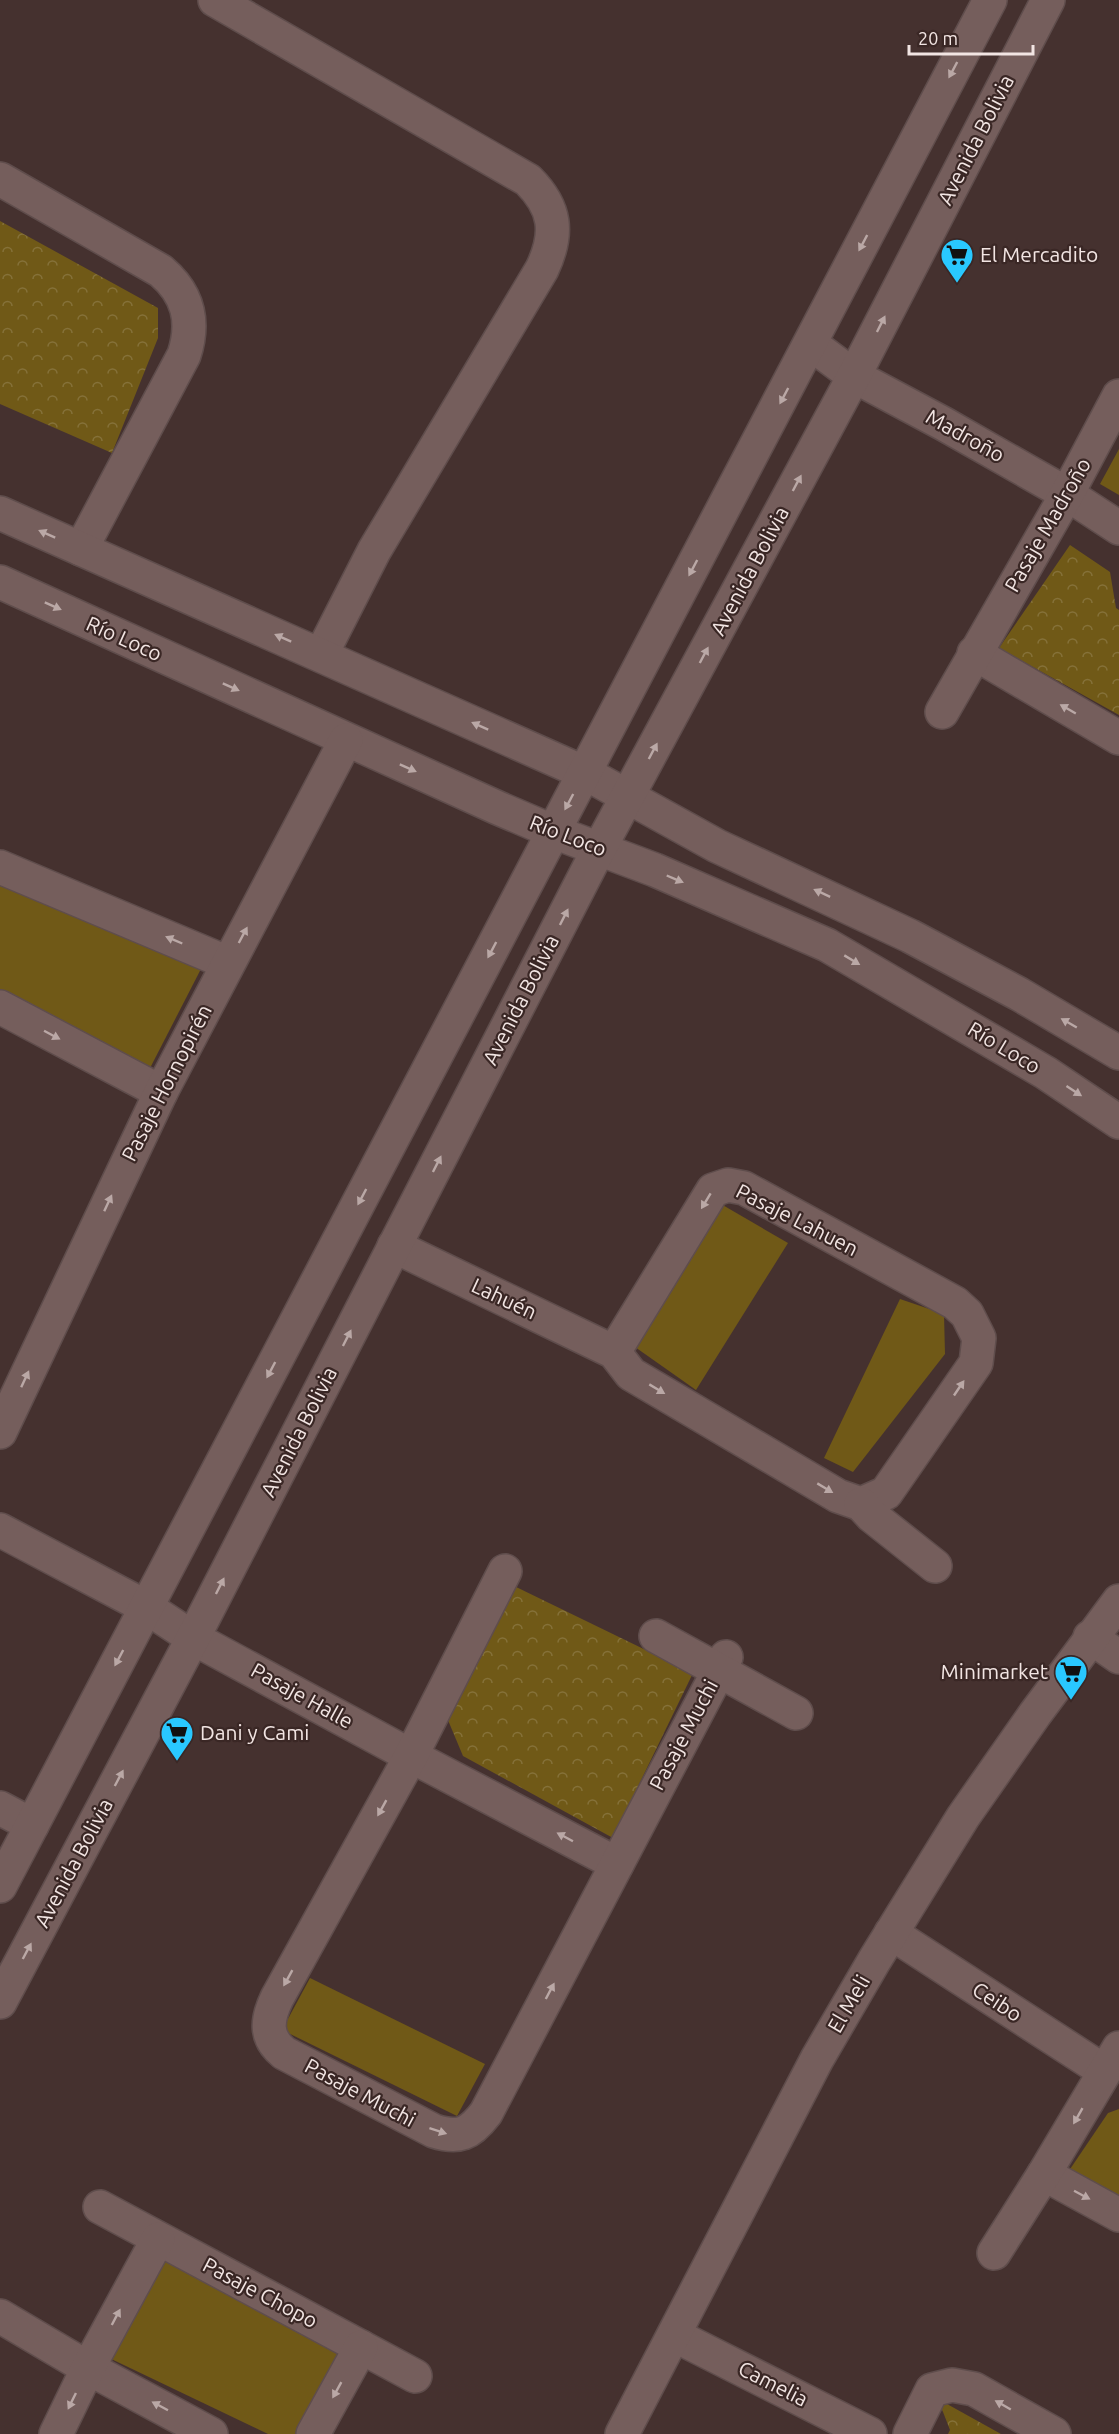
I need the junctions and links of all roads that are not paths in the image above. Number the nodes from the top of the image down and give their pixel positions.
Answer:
1 (215, 0) edge
2 (990, 0) edge
3 (1048, 0) edge
4 (0, 179) edge
5 (811, 344) junction
6 (854, 376) junction
7 (1119, 396) edge
8 (1067, 494) junction
9 (0, 513) edge
10 (1119, 528) edge
11 (81, 549) junction
12 (0, 582) edge
13 (974, 653) junction
14 (321, 655) junction
15 (942, 712) dead end
16 (1119, 738) edge
17 (346, 740) junction
18 (585, 773) junction
19 (629, 796) junction
20 (554, 832) junction
21 (600, 848) junction
22 (0, 867) edge
23 (228, 963) junction
24 (0, 1007) edge
25 (1119, 1053) edge
26 (161, 1092) junction
27 (1119, 1122) edge
28 (394, 1246) junction
29 (614, 1352) junction
30 (0, 1432) edge
31 (861, 1504) junction
32 (0, 1530) edge
33 (935, 1566) dead end
34 (505, 1571) dead end
35 (1119, 1601) edge
36 (146, 1606) junction
37 (656, 1636) dead end
38 (1090, 1637) junction
39 (193, 1638) junction
40 (1119, 1657) edge
41 (722, 1663) junction
42 (796, 1713) dead end
43 (411, 1756) junction
44 (0, 1808) edge
45 (32, 1825) junction
46 (616, 1864) junction
47 (0, 1886) edge
48 (891, 1933) junction
49 (0, 2002) edge
50 (1111, 2060) edge
51 (1044, 2174) junction
52 (100, 2207) dead end
53 (1119, 2215) edge
54 (158, 2239) junction
55 (994, 2253) dead end
56 (0, 2316) edge
57 (674, 2335) junction
58 (361, 2347) junction
59 (88, 2368) junction
60 (415, 2376) dead end
61 (56, 2434) edge
62 (211, 2434) edge
63 (313, 2434) edge
64 (622, 2434) edge
65 (870, 2434) edge
66 (910, 2434) edge
67 (1054, 2434) edge

1 - 14 street
2 -> 5 street
6 -> 3 street, Avenida Bolivia
4 - 11 street
5 - 6 street, Madroño
5 -> 18 street
6 - 8 street, Madroño
19 -> 6 street, Avenida Bolivia
7 - 8 street, Pasaje Madroño
8 - 10 street, Madroño
8 - 13 street, Pasaje Madroño
11 -> 9 street
14 -> 11 street
12 -> 17 street, Río Loco
13 - 15 street, Pasaje Madroño
16 -> 13 street
18 -> 14 street
17 -> 20 street, Río Loco
23 -> 17 street, Pasaje Hornopirén
18 - 19 street
18 -> 20 street
19 - 21 street, Avenida Bolivia
25 -> 19 street
20 - 21 street, Río Loco
20 -> 36 street
21 -> 27 street, Río Loco
28 -> 21 street, Avenida Bolivia
23 -> 22 street
23 - 26 street, Pasaje Hornopirén
24 -> 26 street
30 -> 26 street, Pasaje Hornopirén
28 - 29 street, Lahuén
39 -> 28 street, Avenida Bolivia
29 -> 31 street
31 -> 29 street, Pasaje Lahuen
31 - 33 street
32 - 36 street, Pasaje Halle
34 - 43 street, Pasaje Muchi
35 - 38 street, El Meli
36 - 39 street, Pasaje Halle
36 -> 45 street
37 - 41 street, Pasaje Muchi
38 - 40 street
38 - 48 street, El Meli
39 - 43 street, Pasaje Halle
49 -> 39 street, Avenida Bolivia
41 - 42 street, Pasaje Muchi
41 - 46 street, Pasaje Muchi
46 -> 43 street
43 -> 46 street, Pasaje Muchi
44 - 45 street
45 - 47 street
48 - 50 street, Ceibo
48 - 57 street, El Meli
50 -> 51 street
51 -> 53 street
51 - 55 street
52 - 54 street, Pasaje Chopo
54 - 58 street, Pasaje Chopo
59 -> 54 street
56 - 59 street
57 - 64 street, El Meli
57 - 65 street, Camelia
58 - 60 street, Pasaje Chopo
58 -> 63 street
59 -> 61 street
62 -> 59 street
67 -> 66 street

